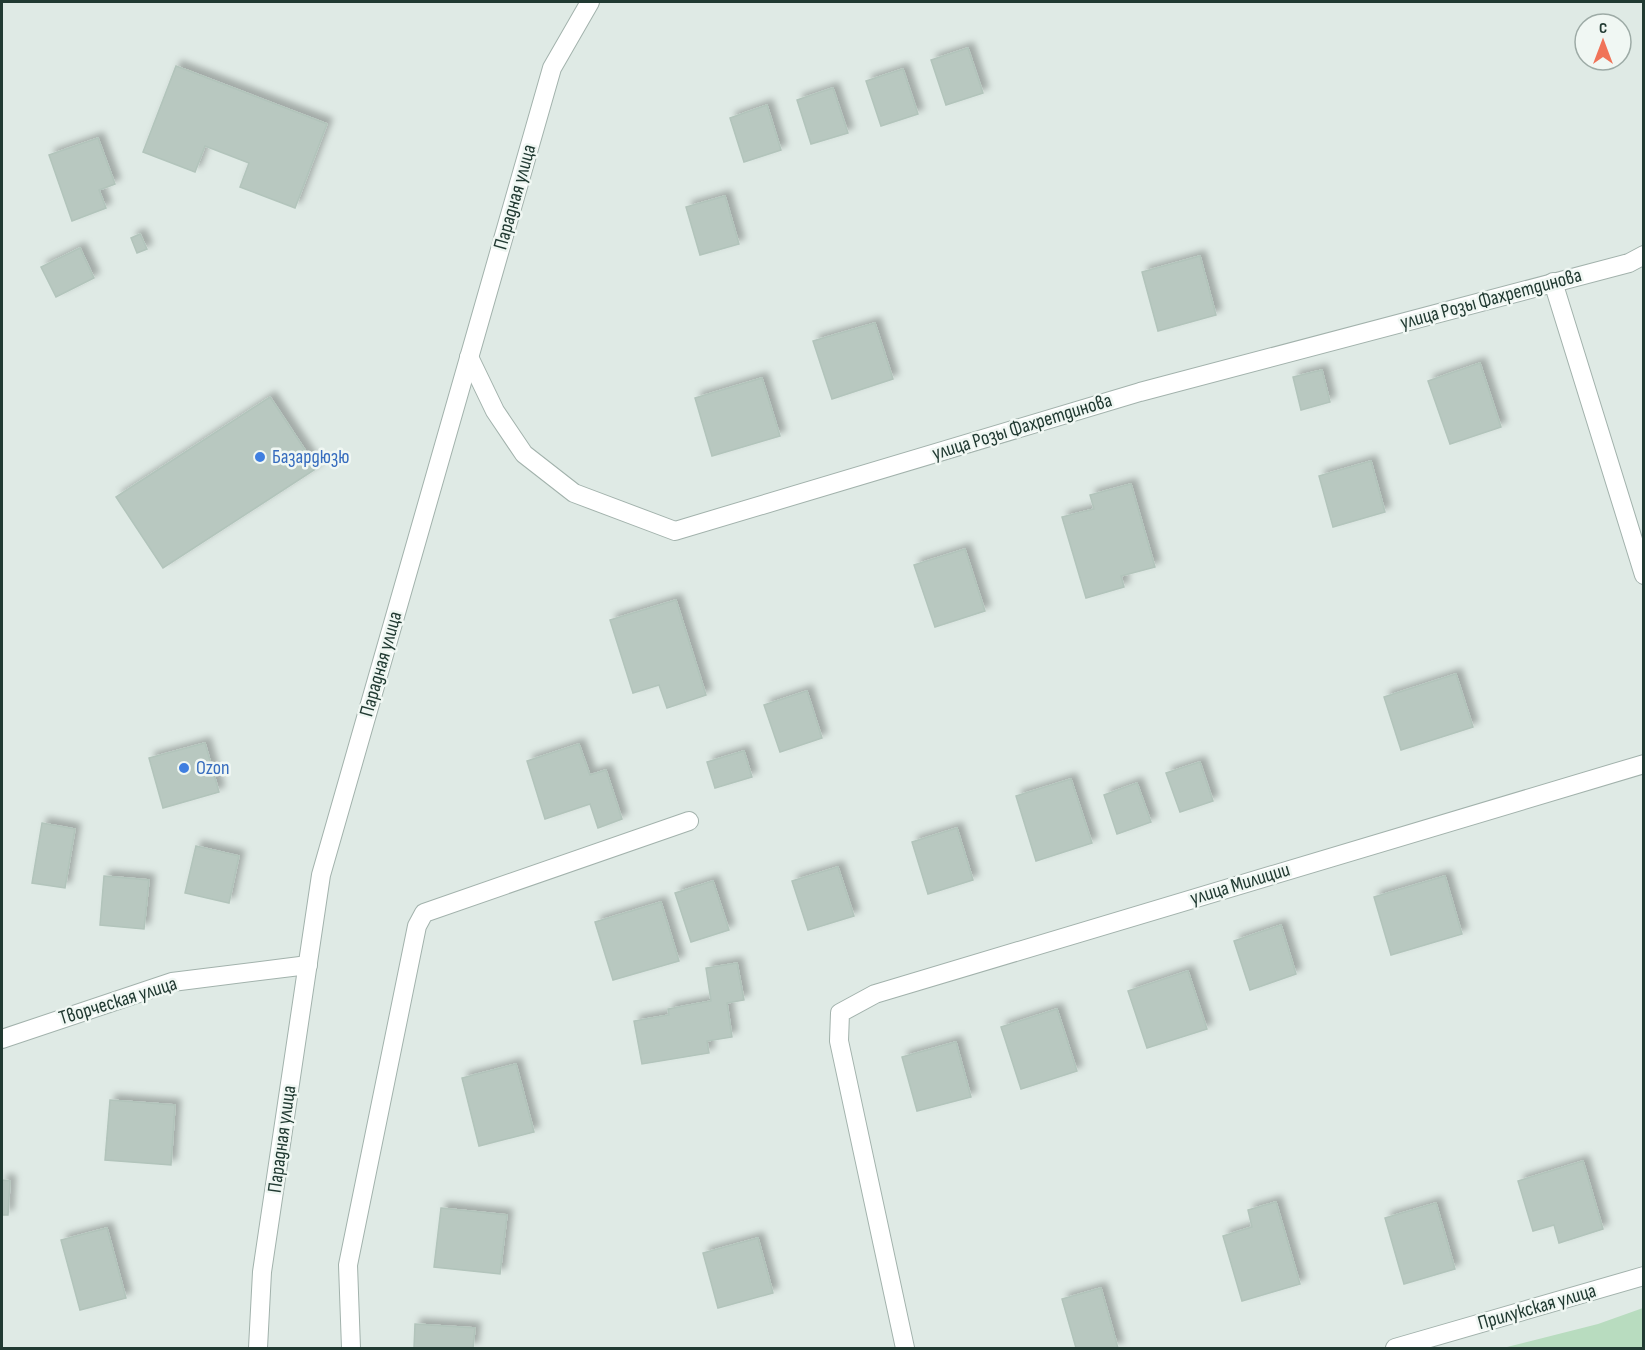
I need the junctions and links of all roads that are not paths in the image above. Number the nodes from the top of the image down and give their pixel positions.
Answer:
1 (590, 2) edge
2 (1644, 255) edge
3 (1553, 282) junction
4 (469, 357) junction
5 (1644, 575) edge
6 (1644, 764) edge
7 (689, 821) dead end
8 (308, 965) junction
9 (2, 1039) edge
10 (1644, 1276) edge
11 (258, 1348) edge
12 (351, 1348) edge
13 (905, 1348) edge
14 (1395, 1348) edge

1 - 4 street, Парадная улица
2 - 3 street, улица Розы Фахретдинова
3 - 4 street, улица Розы Фахретдинова
3 - 5 street
4 - 8 street, Парадная улица
6 - 13 street, улица Милиции
7 - 12 street
8 - 9 street, Творческая улица
8 - 11 street, Парадная улица
10 - 14 street, Прилукская улица

